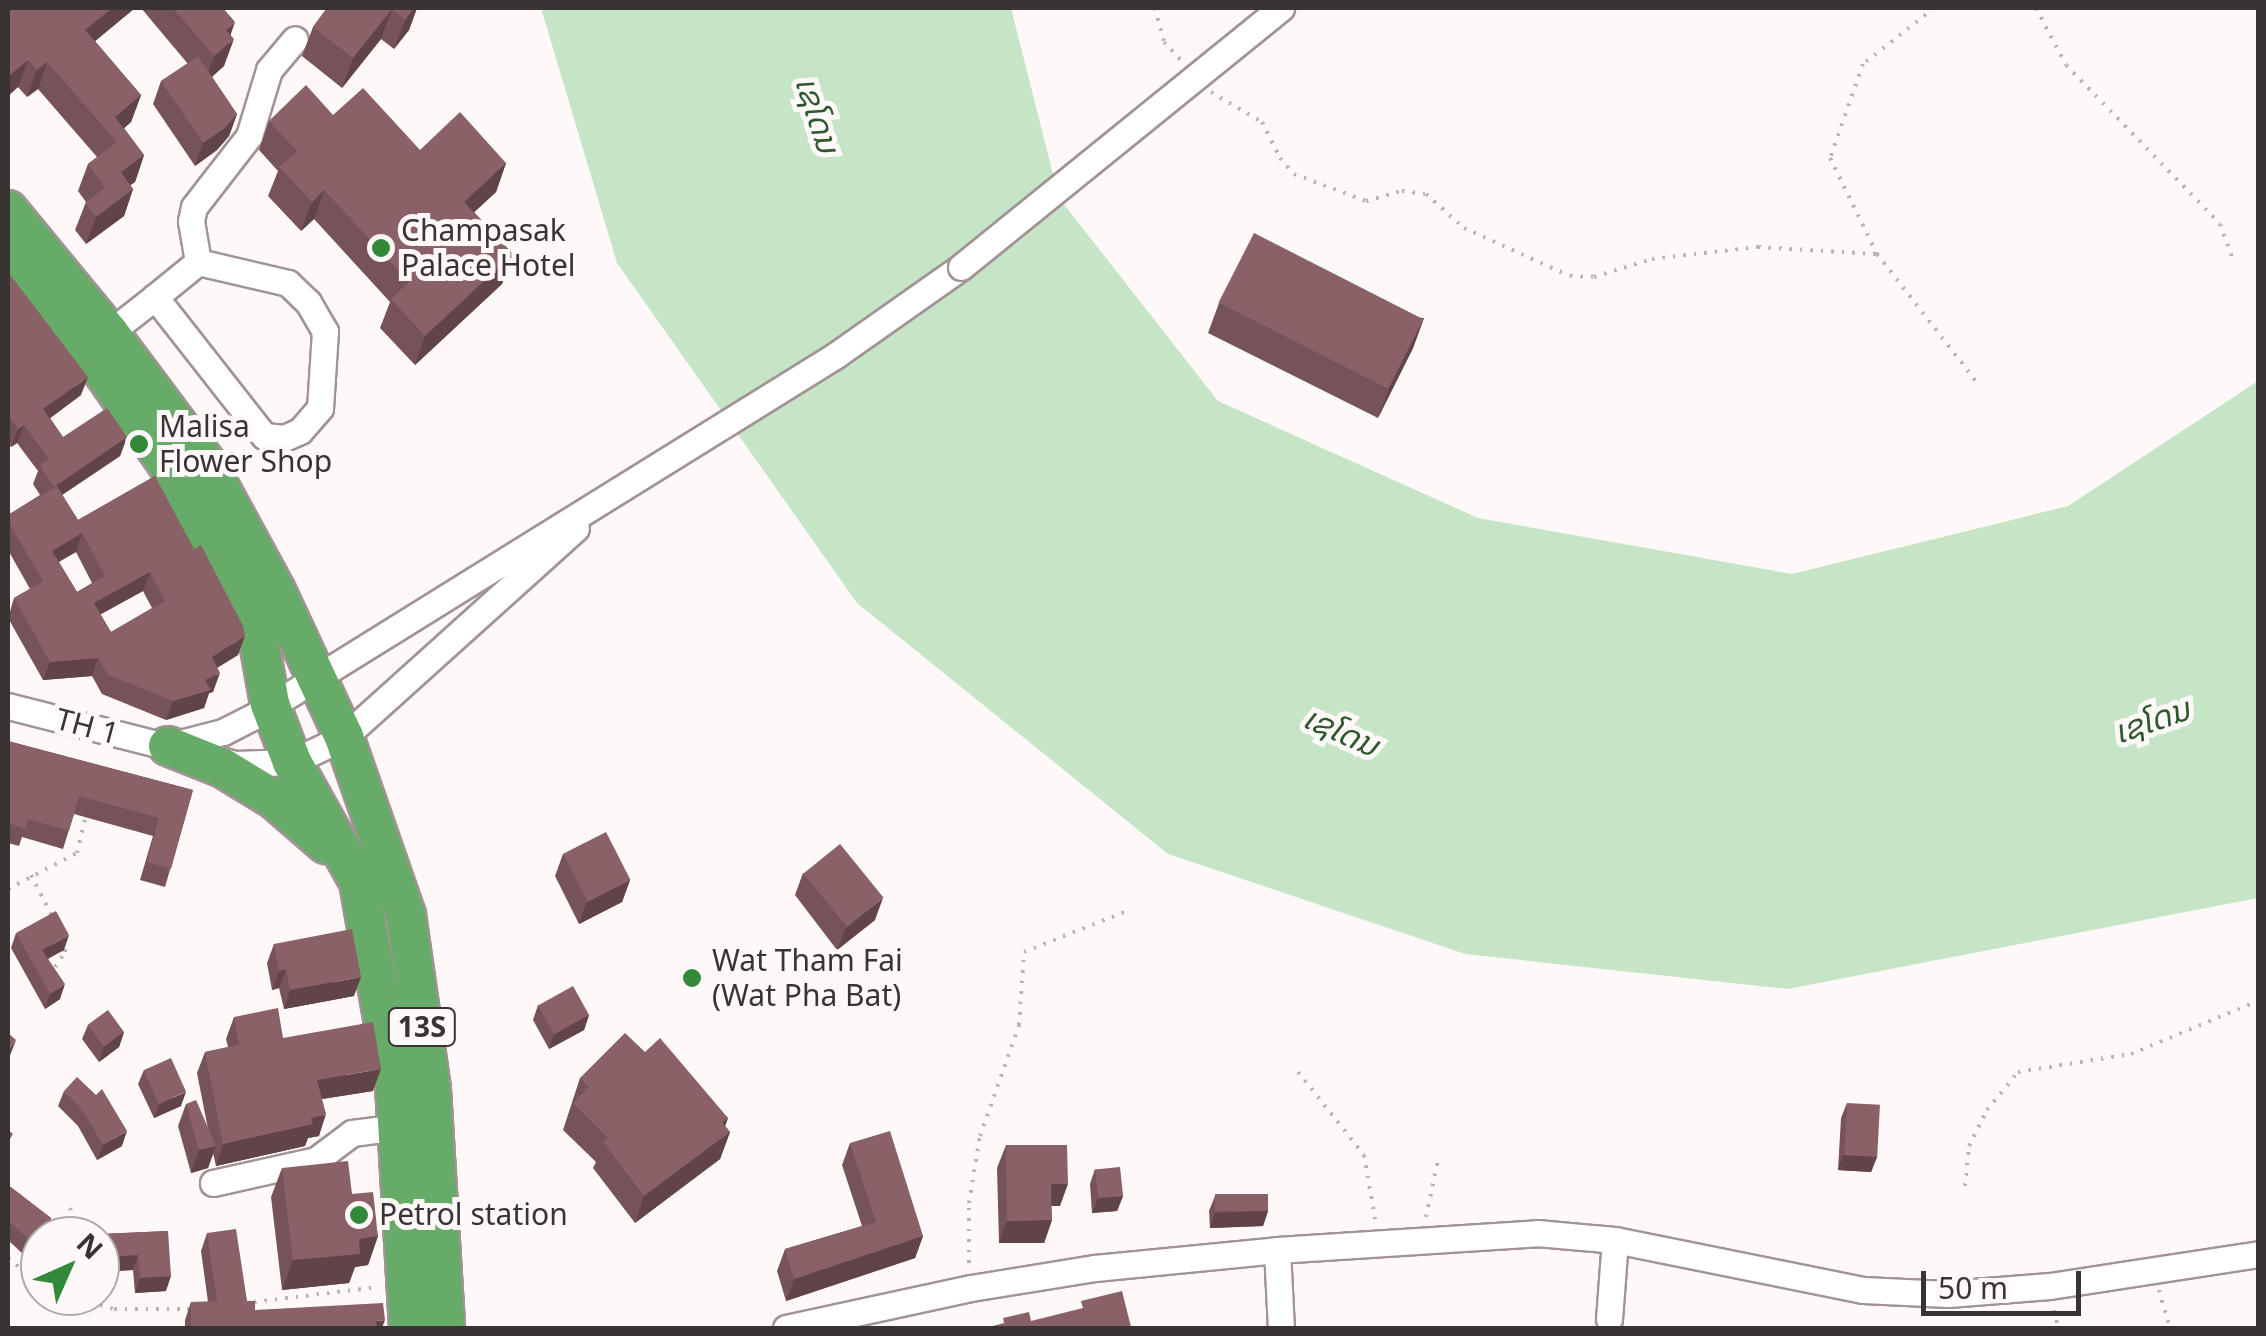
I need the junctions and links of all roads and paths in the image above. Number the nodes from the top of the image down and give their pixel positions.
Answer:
1 (1155, 8) edge
2 (1282, 8) edge
3 (1934, 8) edge
4 (2036, 8) edge
5 (295, 38) dead end
6 (1190, 70) dead end
7 (1202, 84) dead end
8 (8, 210) edge
9 (1877, 254) junction
10 (8, 257) edge
11 (2234, 260) dead end
12 (198, 262) junction
13 (155, 296) junction
14 (110, 334) junction
15 (1979, 385) dead end
16 (636, 476) junction
17 (317, 674) junction
18 (270, 704) junction
19 (8, 706) edge
20 (344, 737) junction
21 (168, 746) junction
22 (292, 762) junction
23 (89, 801) edge
24 (32, 875) junction
25 (360, 882) junction
26 (8, 890) edge
27 (1129, 910) dead end
28 (55, 967) edge
29 (2258, 1002) edge
30 (1298, 1072) dead end
31 (398, 1127) junction
32 (1438, 1160) dead end
33 (213, 1183) dead end
34 (1965, 1186) dead end
35 (70, 1208) dead end
36 (73, 1216) edge
37 (1615, 1240) junction
38 (1421, 1241) junction
39 (1377, 1244) junction
40 (1277, 1250) junction
41 (2257, 1257) edge
42 (2153, 1271) junction
43 (408, 1284) junction
44 (971, 1288) junction
45 (239, 1303) edge
46 (202, 1308) edge
47 (120, 1309) edge
48 (1609, 1319) dead end
49 (409, 1328) edge
50 (445, 1328) edge
51 (786, 1328) edge
52 (1281, 1328) edge
53 (2170, 1328) edge

1 - 6 path
2 - 16 street, bridge
3 - 9 path
4 - 11 path
5 - 12 street
7 - 9 path
8 - 14 highway, 13S
9 - 15 path
10 - 18 highway, 13S
12 - 13 street
12 - 13 street
13 - 14 street
14 - 17 highway, 13S
16 - 17 street, TH 1
16 - 20 street
17 - 18 street, TH 1
17 - 20 highway, 13S
18 - 21 street, TH 1
18 - 22 highway, 13S
19 - 21 street, TH 1
20 - 22 street
20 - 50 highway, 13S
21 - 22 street, TH 1
21 - 25 highway
22 - 25 highway, 13S
23 - 24 path
24 - 26 path
24 - 28 path
25 - 31 highway, 13S
27 - 44 path
29 - 34 path
30 - 39 path
31 - 33 street
31 - 43 highway, 13S
32 - 38 path
35 - 36 path
37 - 38 street
37 - 42 street
37 - 48 street
38 - 39 street
39 - 40 street
40 - 44 street
40 - 52 street
41 - 42 street
42 - 53 path
43 - 45 path
43 - 49 highway, 13S
44 - 51 street
46 - 47 path

